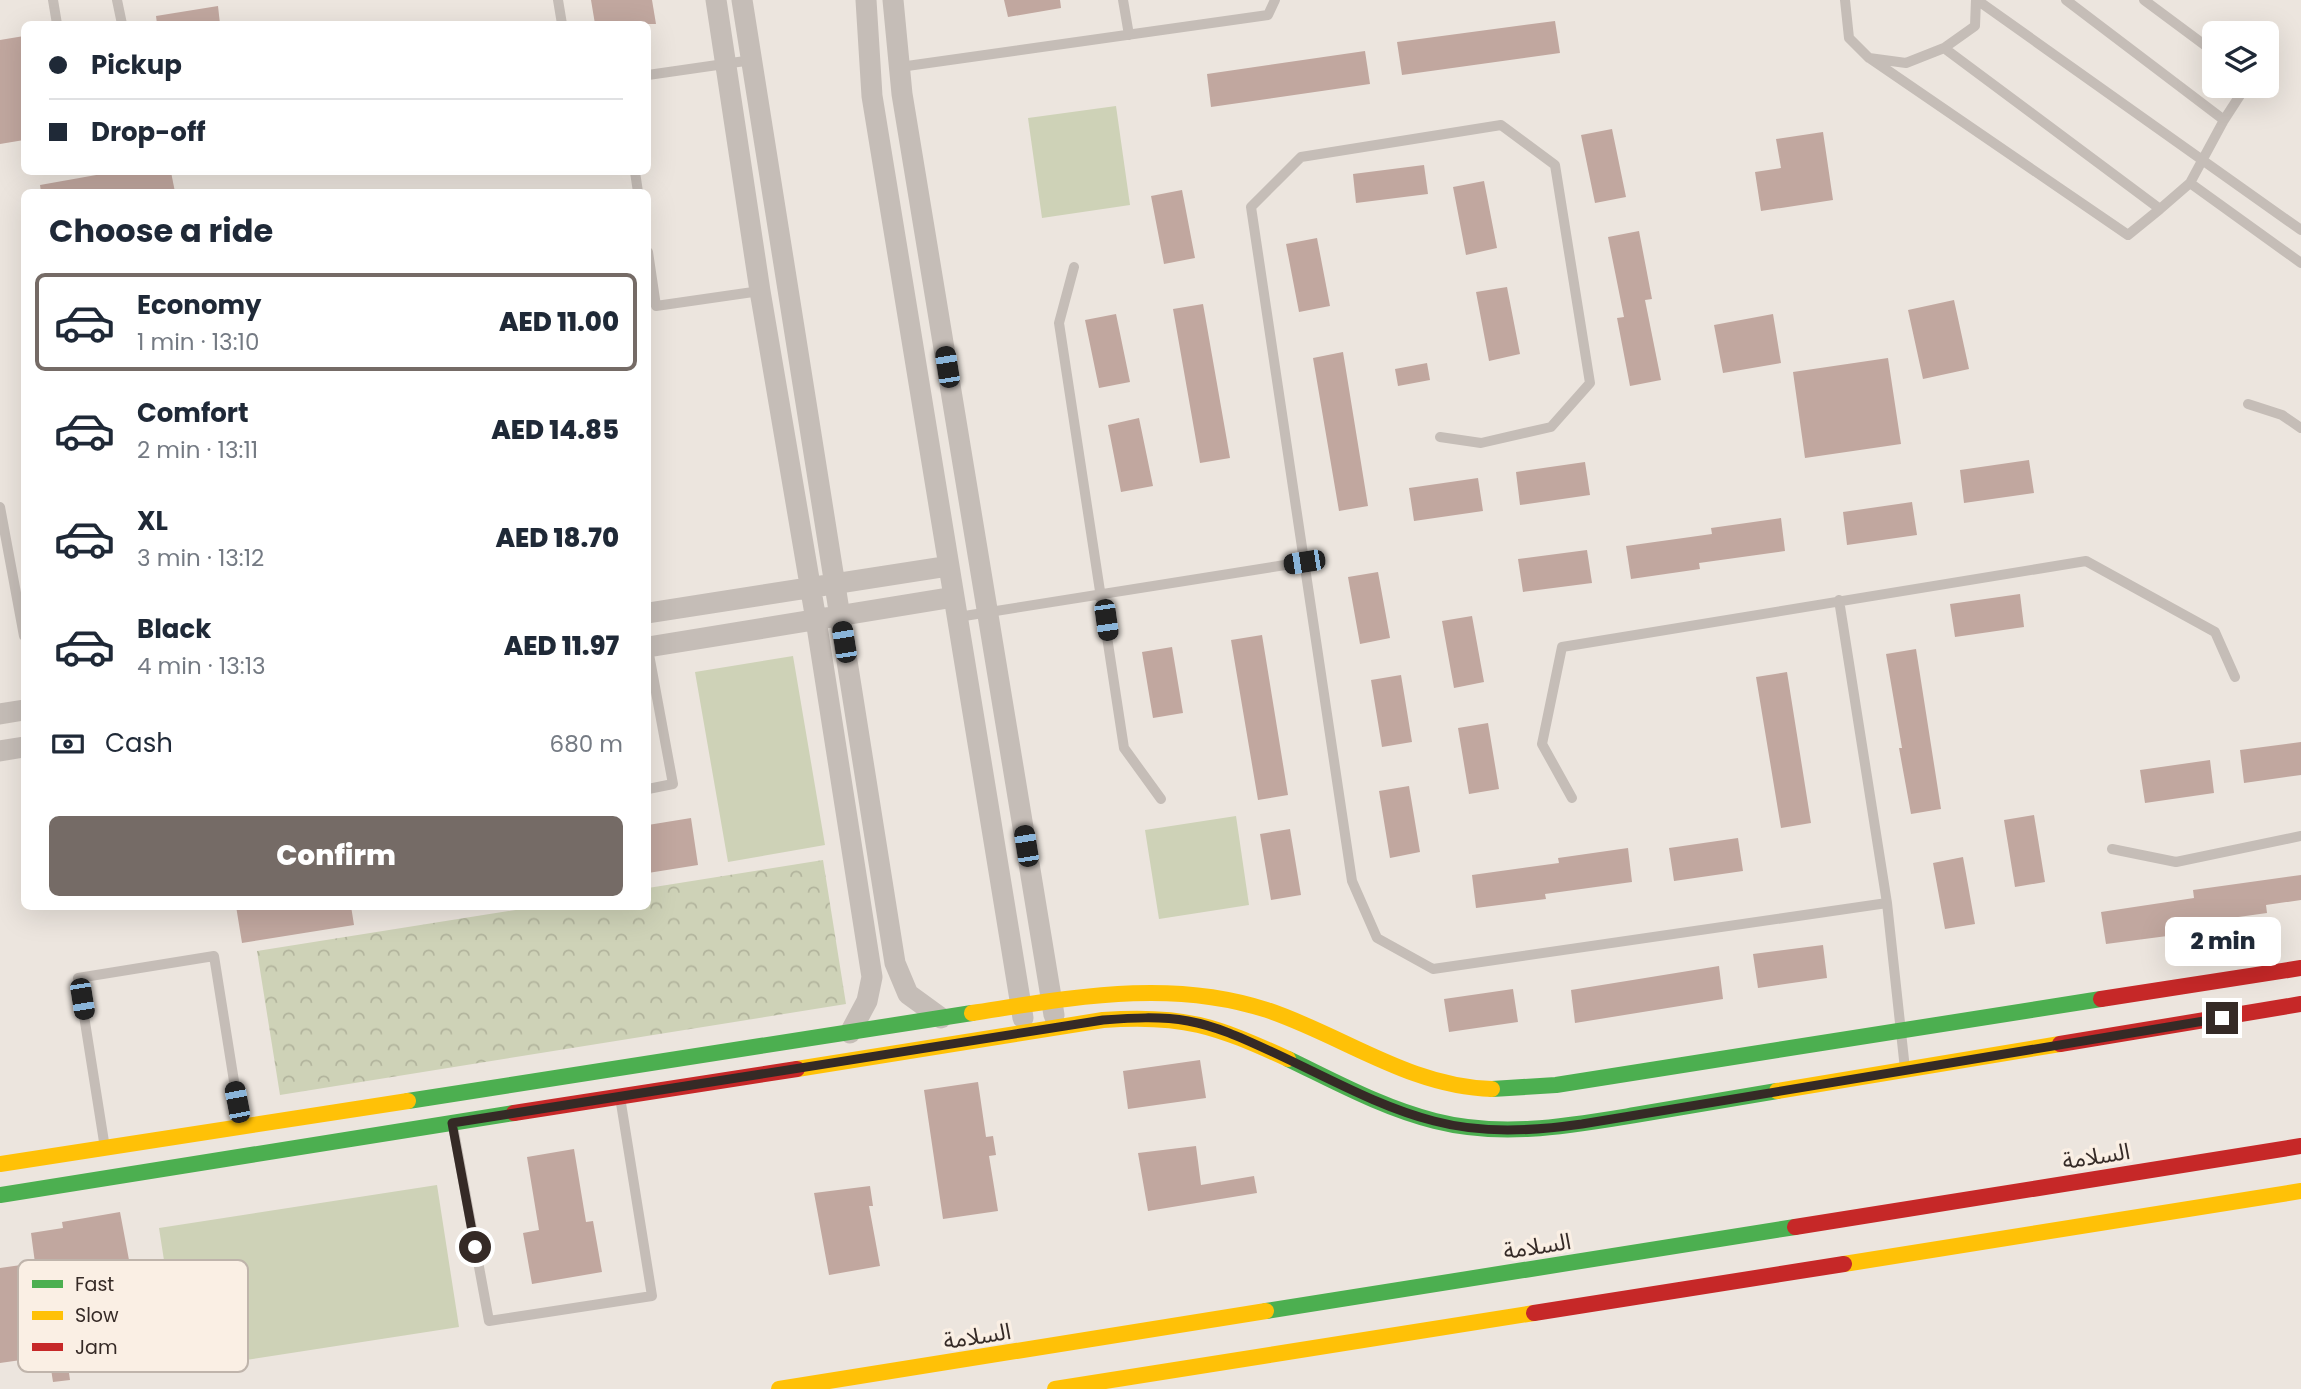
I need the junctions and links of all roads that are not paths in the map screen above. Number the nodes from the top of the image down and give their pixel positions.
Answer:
1 (53, 0) edge
2 (117, 0) edge
3 (558, 0) edge
4 (716, 0) edge
5 (742, 0) edge
6 (866, 0) edge
7 (893, 0) edge
8 (1123, 0) edge
9 (1275, 0) edge
10 (1845, 0) edge
11 (1977, 0) edge
12 (2066, 0) edge
13 (2144, 0) edge
14 (56, 21) edge
15 (121, 21) edge
16 (562, 21) edge
17 (1129, 35) junction
18 (2202, 43) edge
19 (1944, 48) junction
20 (1869, 58) junction
21 (752, 60) junction
22 (726, 64) junction
23 (900, 67) junction
24 (651, 75) edge
25 (2238, 98) edge
26 (2224, 120) junction
27 (2201, 160) junction
28 (2190, 183) junction
29 (2160, 209) junction
30 (2301, 230) edge
31 (2301, 263) edge
32 (1074, 267) dead end
33 (651, 272) edge
34 (760, 291) junction
35 (2248, 404) dead end
36 (2301, 428) edge
37 (1440, 437) dead end
38 (0, 507) edge
39 (1304, 562) junction
40 (949, 566) junction
41 (836, 584) junction
42 (810, 587) junction
43 (1102, 594) junction
44 (1839, 600) junction
45 (956, 607) junction
46 (988, 612) junction
47 (651, 613) edge
48 (840, 615) junction
49 (21, 620) edge
50 (816, 620) junction
51 (651, 648) edge
52 (651, 664) edge
53 (2235, 677) dead end
54 (21, 710) edge
55 (0, 714) edge
56 (21, 748) edge
57 (0, 751) edge
58 (651, 788) edge
59 (1572, 798) dead end
60 (1161, 799) dead end
61 (2301, 836) edge
62 (2112, 849) dead end
63 (1887, 903) junction
64 (2301, 968) edge
65 (1051, 1001) junction
66 (2301, 1004) edge
67 (1021, 1006) junction
68 (941, 1018) junction
69 (1056, 1027) junction
70 (1902, 1031) junction
71 (850, 1032) junction
72 (1026, 1032) junction
73 (1906, 1071) junction
74 (620, 1097) junction
75 (452, 1123) junction
76 (242, 1126) junction
77 (2301, 1146) edge
78 (105, 1148) junction
79 (0, 1164) edge
80 (2301, 1191) edge
81 (0, 1195) edge
82 (779, 1389) edge
83 (1055, 1389) edge

1 - 14 lane
2 - 15 lane
3 - 16 lane
4 - 22 street
5 - 21 street
6 - 40 street
7 - 23 street
8 - 17 lane
9 - 17 lane
10 - 20 lane
11 - 19 lane
11 - 27 lane
12 - 26 lane
13 - 18 lane
17 - 23 lane
19 - 20 lane
19 - 29 lane
20 - 29 lane
21 - 22 lane
21 - 41 street
22 - 24 lane
22 - 34 street
23 - 46 street
25 - 26 lane
26 - 27 lane
27 - 28 lane
27 - 30 lane
28 - 29 lane
28 - 31 lane
32 - 43 lane
33 - 34 lane
34 - 42 street
35 - 36 lane
37 - 39 lane
38 - 49 lane
39 - 43 lane
39 - 63 lane
40 - 41 street
40 - 45 street
41 - 42 street
41 - 48 street
42 - 47 street
42 - 50 street
43 - 46 lane
43 - 60 lane
44 - 53 lane
44 - 59 lane
44 - 63 lane
45 - 46 lane
45 - 48 street
45 - 67 street
46 - 65 street
48 - 50 street
48 - 68 street
50 - 51 street
50 - 71 street
52 - 58 lane
54 - 55 street
56 - 57 street
61 - 62 lane
63 - 70 lane
64 - 70 street
65 - 67 street
65 - 69 street
65 - 70 street
66 - 73 street
67 - 68 street
67 - 72 street
68 - 71 street
69 - 72 street
69 - 73 street
70 - 73 lane
71 - 76 street
72 - 74 street
74 - 75 street
74 - 75 lane
75 - 81 street
76 - 78 street
76 - 78 lane
77 - 82 street, السلامة
78 - 79 street
80 - 83 street

